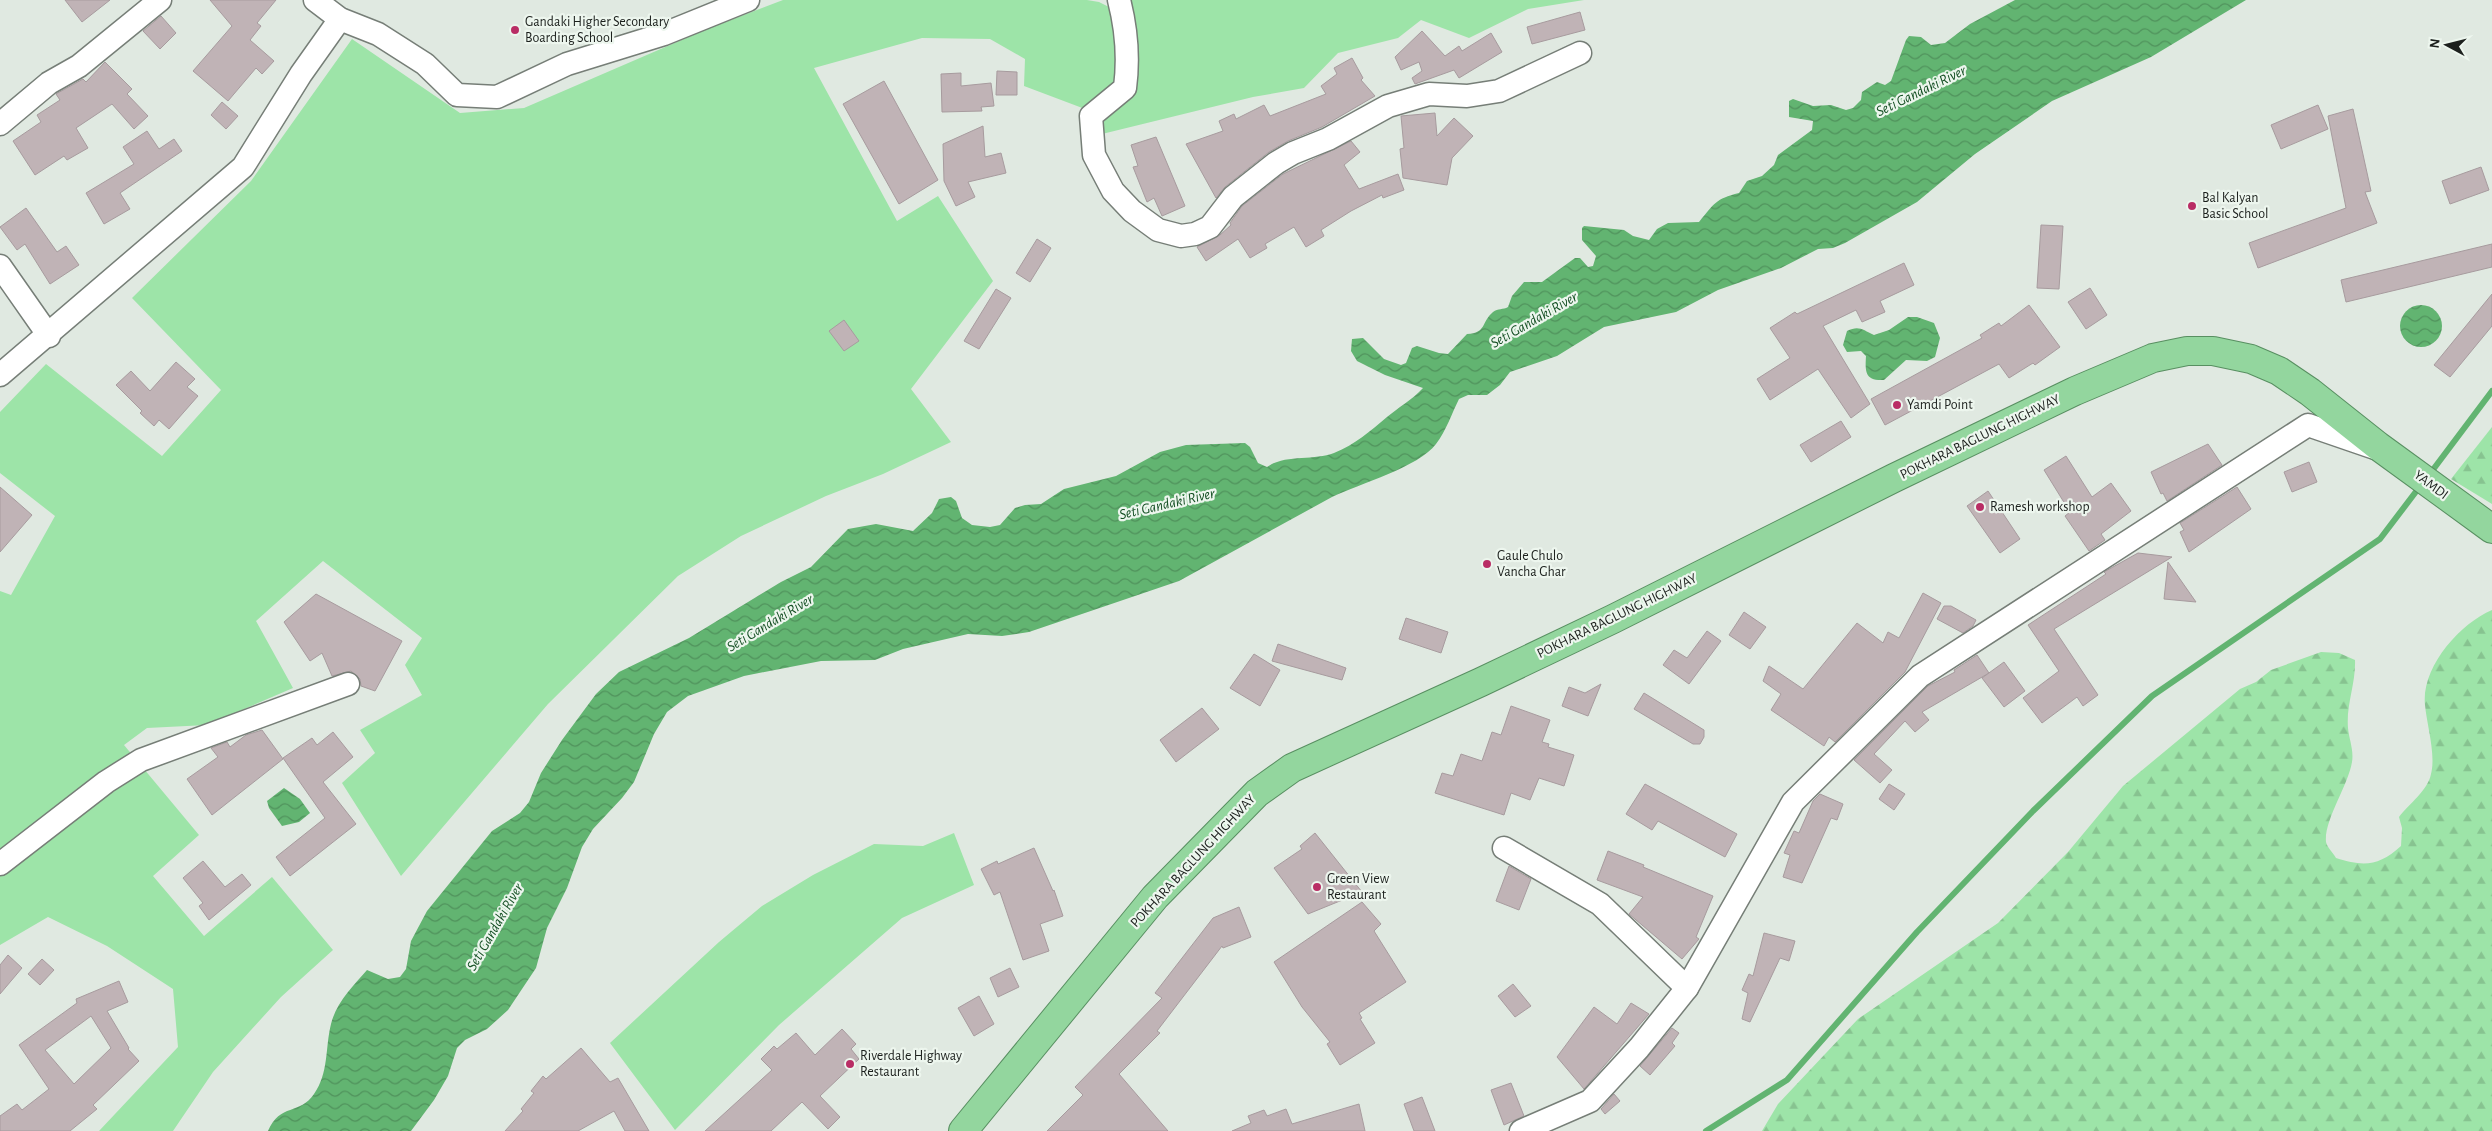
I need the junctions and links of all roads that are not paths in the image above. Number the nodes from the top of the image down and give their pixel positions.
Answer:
1 (160, 0) edge
2 (315, 0) edge
3 (748, 0) edge
4 (1119, 0) edge
5 (340, 19) junction
6 (1580, 53) dead end
7 (0, 124) edge
8 (0, 266) edge
9 (48, 336) junction
10 (0, 375) edge
11 (2378, 446) junction
12 (2488, 526) edge
13 (348, 684) dead end
14 (1504, 848) dead end
15 (0, 864) edge
16 (1687, 988) junction
17 (963, 1131) edge
18 (1521, 1131) edge

1 - 7 street
2 - 5 street
3 - 5 street
4 - 6 street
5 - 9 street
8 - 9 street
9 - 10 street
11 - 12 highway, YAMDI
11 - 16 street
11 - 17 highway, POKHARA BAGLUNG HIGHWAY
13 - 15 street
14 - 16 street
16 - 18 street

